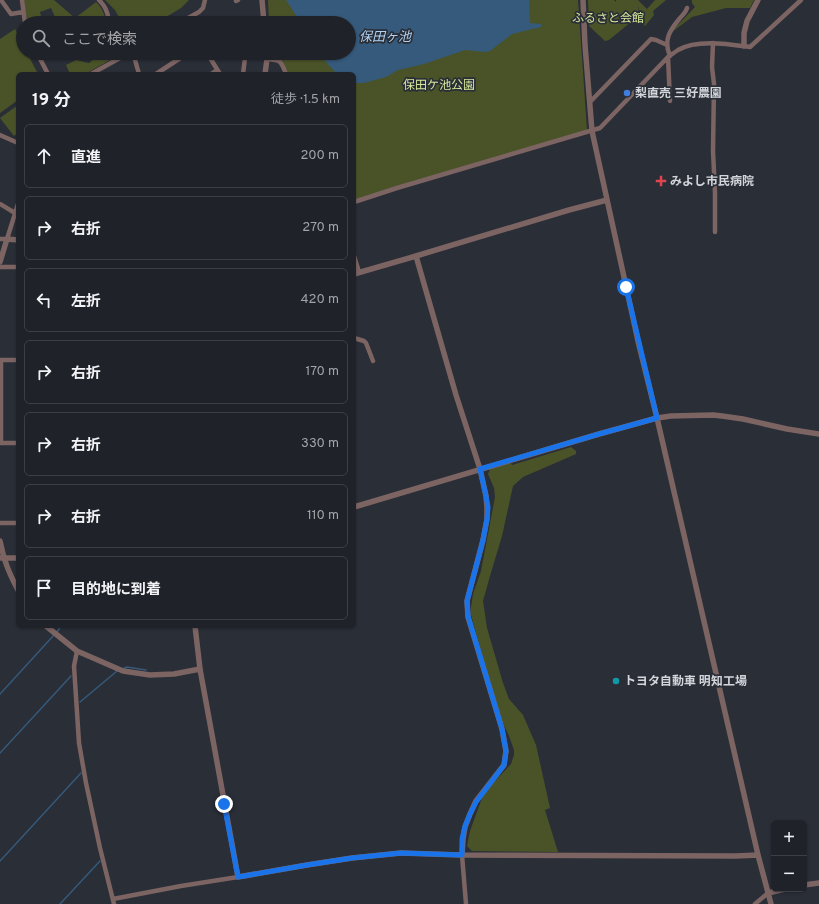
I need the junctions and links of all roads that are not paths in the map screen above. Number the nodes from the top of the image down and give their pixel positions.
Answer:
1 (1, 0) edge
2 (22, 0) edge
3 (99, 0) edge
4 (205, 0) edge
5 (262, 0) edge
6 (583, 0) edge
7 (758, 0) edge
8 (801, 0) edge
9 (687, 8) dead end
10 (23, 12) junction
11 (24, 16) edge
12 (108, 16) edge
13 (194, 16) edge
14 (263, 16) edge
15 (713, 43) junction
16 (667, 45) junction
17 (744, 46) junction
18 (669, 56) junction
19 (41, 60) edge
20 (115, 60) edge
21 (135, 60) edge
22 (177, 60) edge
23 (211, 60) edge
24 (245, 60) edge
25 (266, 60) edge
26 (277, 60) edge
27 (47, 72) edge
28 (94, 72) edge
29 (138, 72) edge
30 (159, 72) edge
31 (219, 72) edge
32 (243, 72) edge
33 (265, 72) edge
34 (285, 72) edge
35 (670, 101) dead end
36 (590, 102) junction
37 (592, 131) junction
38 (0, 134) edge
39 (16, 142) edge
40 (607, 200) junction
41 (356, 201) edge
42 (0, 204) edge
43 (16, 212) edge
44 (16, 216) edge
45 (715, 232) dead end
46 (0, 239) edge
47 (7, 239) junction
48 (16, 240) edge
49 (416, 256) junction
50 (0, 262) edge
51 (0, 267) edge
52 (16, 267) edge
53 (356, 273) edge
54 (356, 339) edge
55 (0, 360) edge
56 (16, 360) edge
57 (373, 361) dead end
58 (657, 418) junction
59 (819, 434) edge
60 (0, 443) edge
61 (16, 443) edge
62 (480, 469) junction
63 (356, 506) edge
64 (0, 523) edge
65 (16, 523) edge
66 (0, 541) edge
67 (2, 558) edge
68 (16, 558) edge
69 (16, 587) edge
70 (48, 628) edge
71 (196, 628) edge
72 (77, 651) junction
73 (200, 669) junction
74 (462, 855) junction
75 (758, 855) junction
76 (238, 877) junction
77 (819, 883) edge
78 (807, 885) edge
79 (771, 891) edge
80 (768, 892) junction
81 (114, 902) edge
82 (466, 904) edge
83 (755, 904) edge
84 (771, 904) edge

1 - 10 street
2 - 10 street
3 - 12 street
4 - 13 street
5 - 14 street
6 - 36 street
7 - 17 street
8 - 17 street
9 - 16 street
10 - 11 street
15 - 17 street
15 - 18 street
15 - 45 street
16 - 18 street
16 - 36 street
18 - 35 street
18 - 37 street
19 - 27 street
20 - 28 street
21 - 29 street
22 - 30 street
23 - 31 street
24 - 32 street
25 - 33 street
26 - 34 street
36 - 37 street
37 - 40 street
37 - 41 street
38 - 39 street
40 - 49 street
40 - 58 street
42 - 43 street
44 - 47 street
46 - 47 street
47 - 48 street
47 - 50 street
49 - 53 street
49 - 62 street
51 - 52 street
54 - 57 street
55 - 56 street
55 - 60 street
58 - 59 street
58 - 62 street
58 - 75 street
60 - 61 street
62 - 63 street
62 - 74 street
64 - 65 street
66 - 67 street
67 - 68 street
67 - 69 street
70 - 72 street
71 - 73 street
72 - 73 street
72 - 81 street
73 - 76 street
74 - 75 street
74 - 76 street
74 - 82 street
75 - 80 street
76 - 81 street
77 - 78 street
79 - 80 street
80 - 83 street
80 - 84 street

